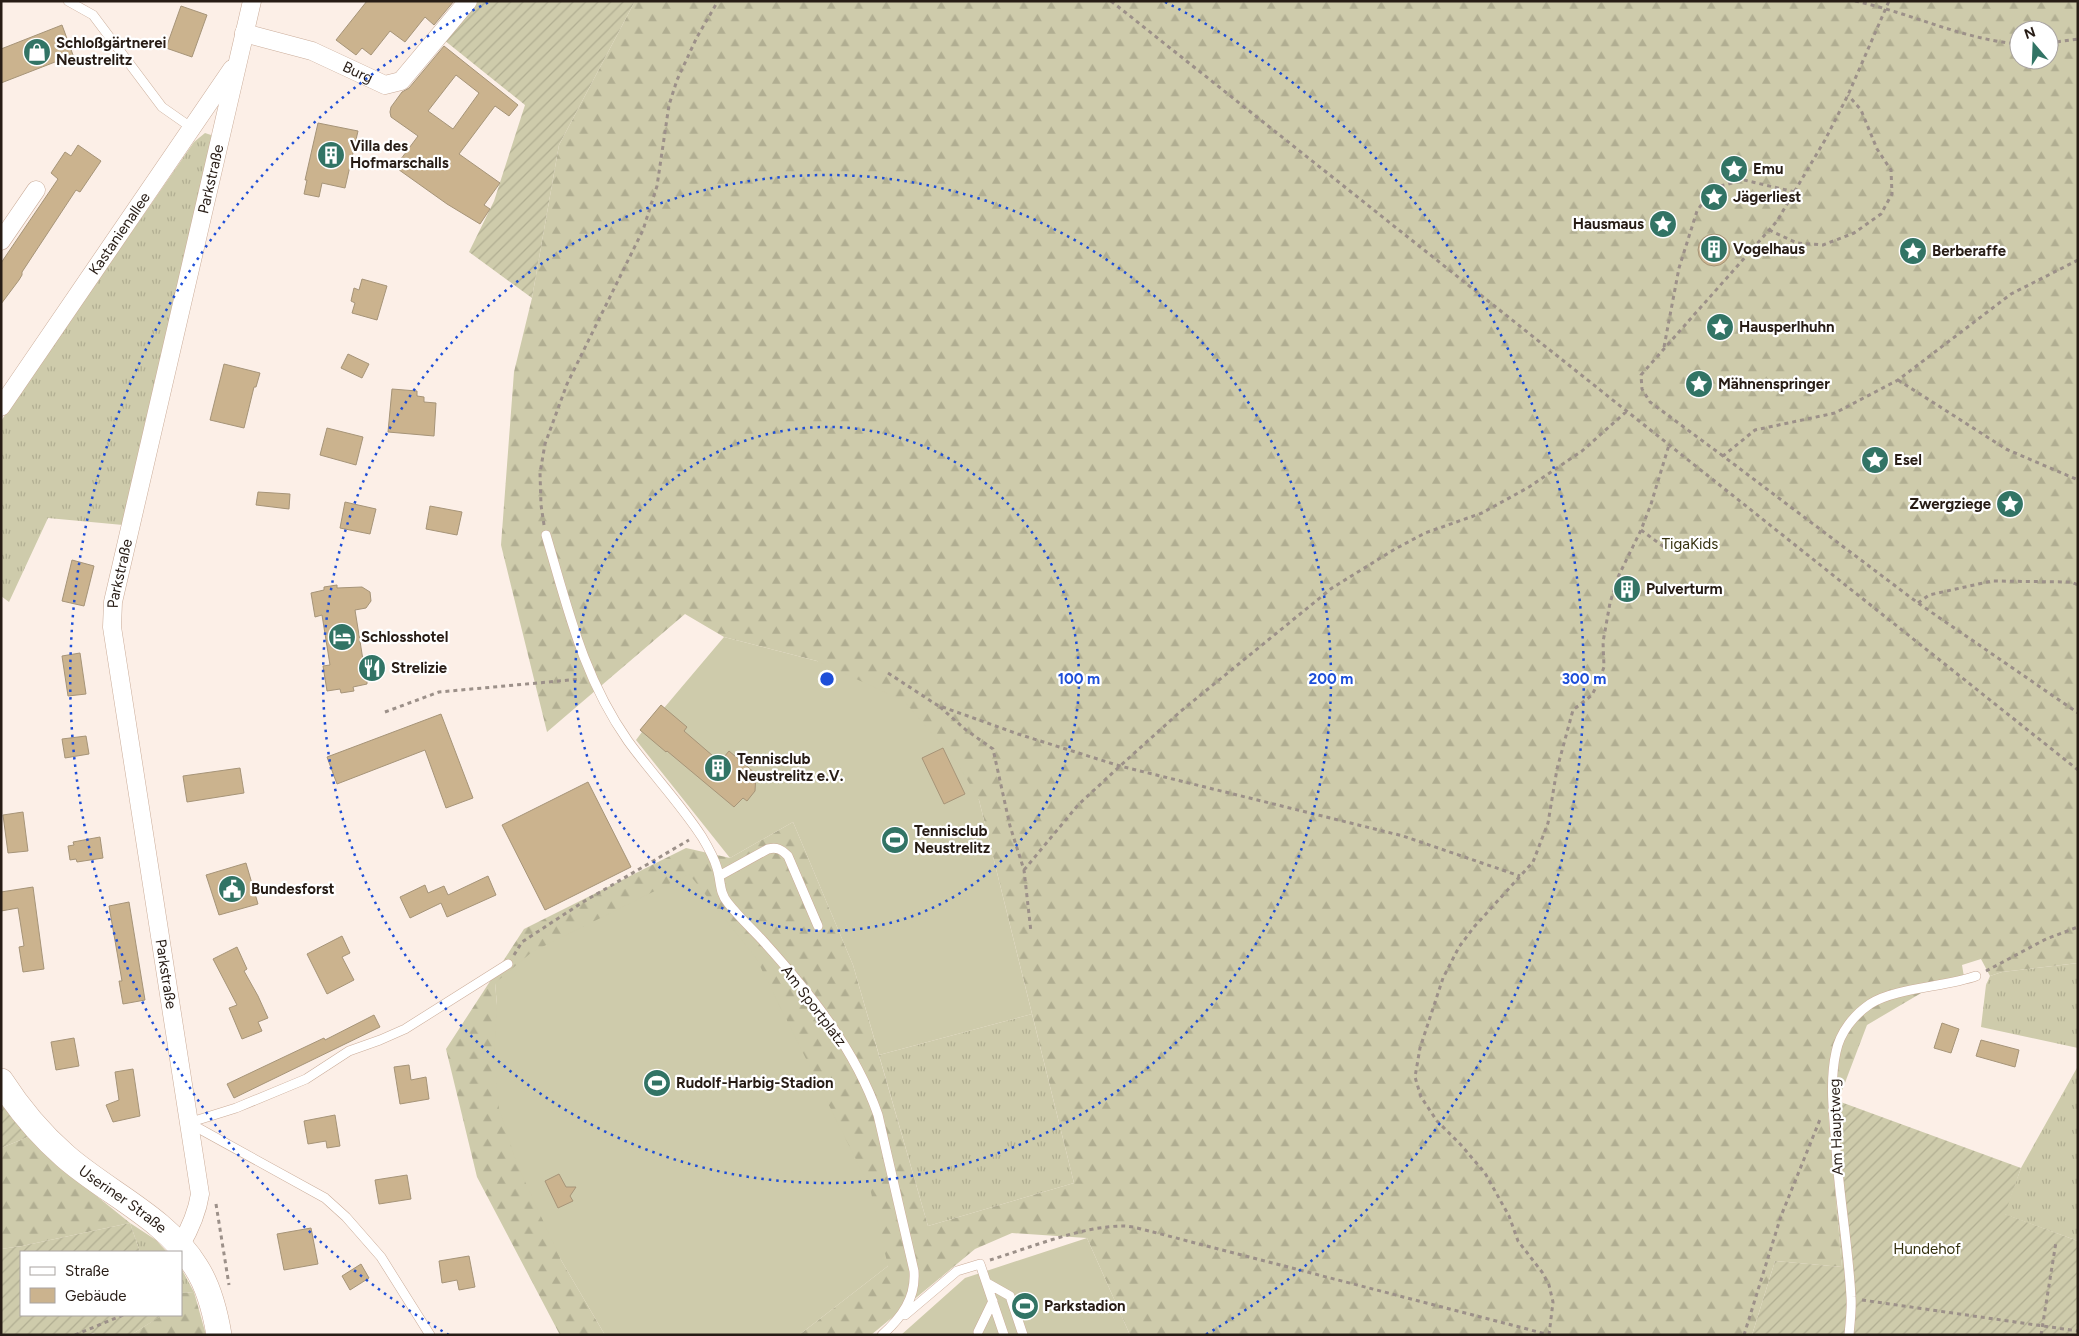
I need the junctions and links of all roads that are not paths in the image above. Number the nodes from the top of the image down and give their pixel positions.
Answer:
1 (68, 1) edge
2 (252, 1) edge
3 (468, 1) edge
4 (244, 33) junction
5 (238, 61) junction
6 (192, 128) junction
7 (36, 190) dead end
8 (1, 241) edge
9 (1, 407) edge
10 (546, 535) road end
11 (719, 876) junction
12 (818, 926) dead end
13 (508, 964) road end
14 (1976, 976) road end
15 (1, 1081) edge
16 (188, 1123) junction
17 (180, 1246) junction
18 (987, 1283) junction
19 (993, 1301) junction
20 (897, 1322) junction
21 (978, 1332) dead end
22 (219, 1335) edge
23 (430, 1335) edge
24 (882, 1335) edge
25 (1004, 1335) edge
26 (1023, 1335) edge
27 (1849, 1335) edge

1 - 6 lane
2 - 4 street
3 - 4 street, Burg
4 - 5 street, Parkstraße
5 - 6 street, Kastanienallee
5 - 16 street, Parkstraße
6 - 9 street, Kastanienallee
7 - 8 street
10 - 11 lane, Am Sportplatz
11 - 12 lane
11 - 20 lane, Am Sportplatz
13 - 16 lane
14 - 27 lane, Am Hauptweg
15 - 17 main road, Useriner Straße
16 - 17 street, Parkstraße
16 - 23 lane
17 - 22 main road, Useriner Straße
18 - 19 lane
18 - 20 lane
18 - 26 lane
19 - 21 lane
19 - 25 lane
20 - 24 lane, Am Sportplatz

